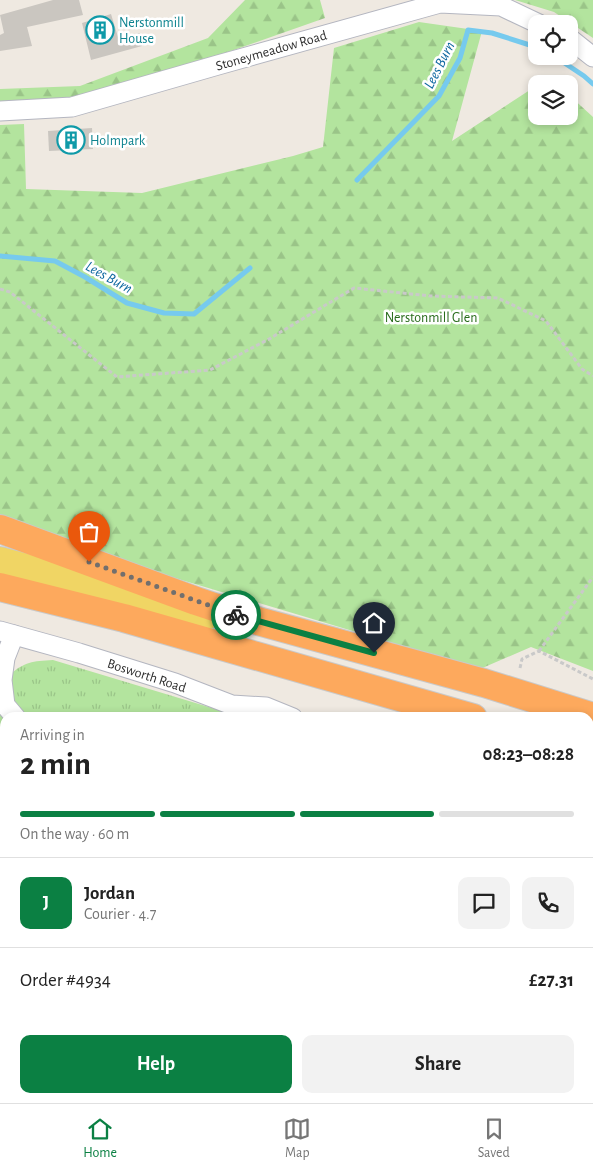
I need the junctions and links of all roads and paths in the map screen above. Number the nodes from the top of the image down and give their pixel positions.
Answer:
1 (528, 19) edge
2 (578, 45) edge
3 (593, 56) edge
4 (0, 111) edge
5 (0, 289) edge
6 (593, 376) edge
7 (0, 529) edge
8 (0, 561) edge
9 (593, 577) edge
10 (0, 582) edge
11 (0, 587) edge
12 (81, 606) junction
13 (7, 633) edge
14 (539, 652) junction
15 (520, 668) dead end
16 (593, 679) edge
17 (11, 712) edge
18 (278, 712) edge
19 (452, 712) edge
20 (562, 712) edge
21 (574, 712) edge

1 - 4 street, Stoneymeadow Road
2 - 3 street
5 - 6 path
7 - 21 highway
8 - 20 main road
9 - 14 path
10 - 12 main road
11 - 12 highway
12 - 19 highway
13 - 17 street
13 - 18 street, Bosworth Road
14 - 15 path
14 - 16 path

